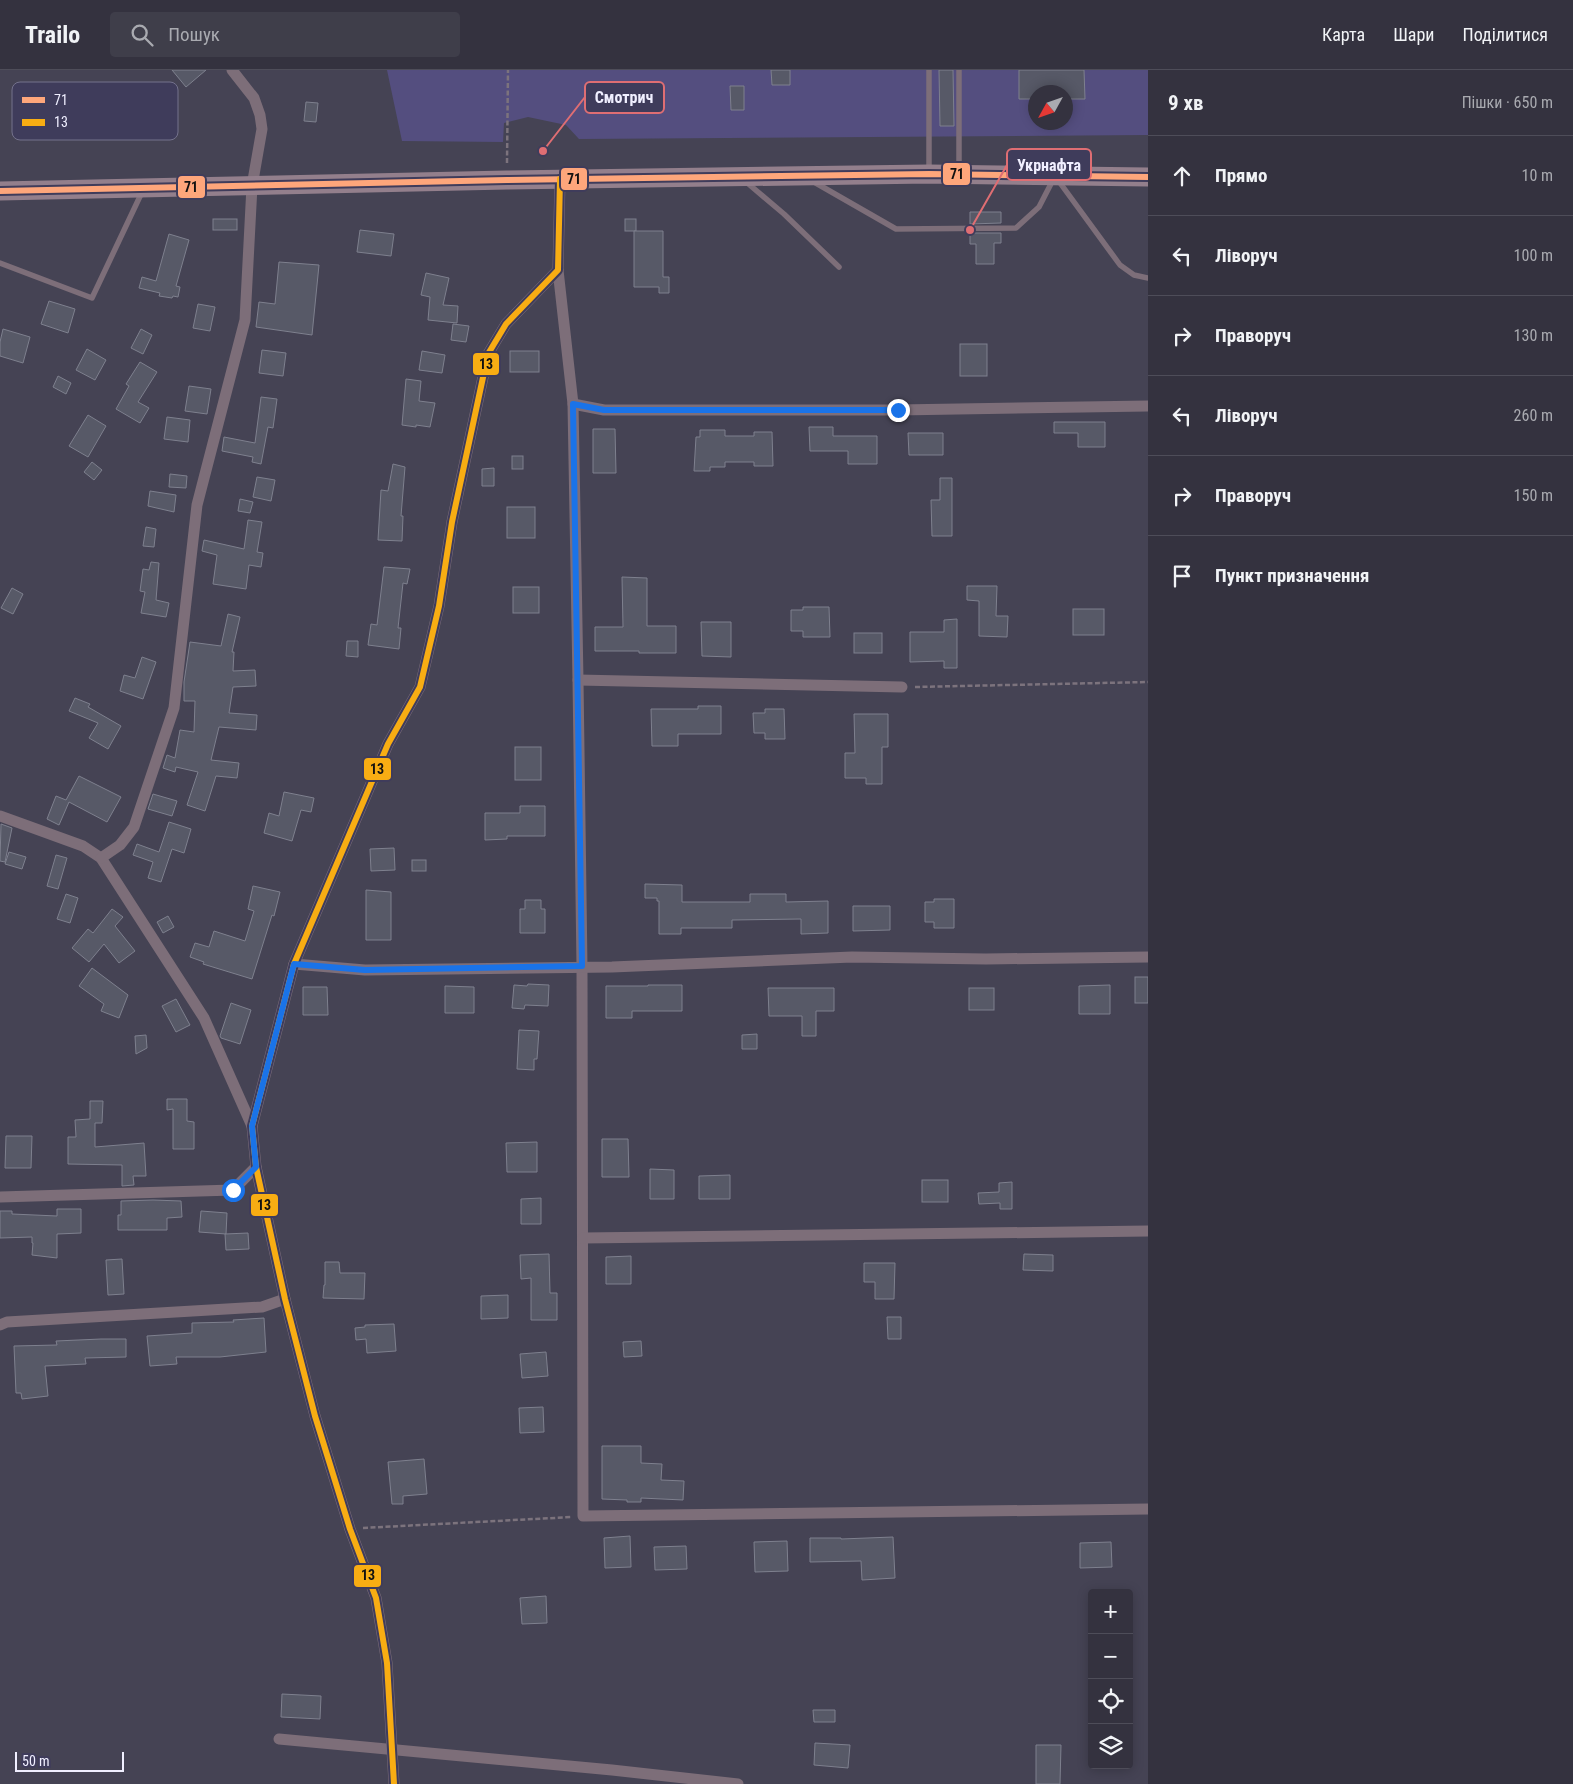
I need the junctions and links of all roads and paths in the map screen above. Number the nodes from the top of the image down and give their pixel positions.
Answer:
1 (232, 70) edge
2 (508, 70) edge
3 (929, 70) edge
4 (959, 70) edge
5 (929, 174) junction
6 (959, 174) junction
7 (803, 176) junction
8 (1055, 176) junction
9 (740, 177) junction
10 (1148, 177) edge
11 (560, 179) junction
12 (507, 180) junction
13 (252, 186) junction
14 (144, 188) junction
15 (0, 191) edge
16 (0, 263) edge
17 (839, 267) dead end
18 (558, 270) junction
19 (1148, 278) edge
20 (573, 404) junction
21 (1148, 406) edge
22 (578, 680) junction
23 (1148, 682) edge
24 (902, 687) joint
25 (0, 816) edge
26 (101, 858) junction
27 (1148, 957) edge
28 (294, 964) junction
29 (582, 966) junction
30 (252, 1126) junction
31 (256, 1167) junction
32 (0, 1197) edge
33 (1148, 1231) edge
34 (583, 1238) junction
35 (285, 1299) junction
36 (0, 1326) edge
37 (1148, 1509) edge
38 (583, 1516) junction
39 (350, 1529) junction
40 (279, 1739) dead end
41 (391, 1748) junction
42 (394, 1784) edge
43 (738, 1784) edge

1 - 13 street
2 - 12 path
3 - 5 lane
4 - 6 lane
5 - 6 main road
5 - 7 main road
6 - 8 main road
7 - 8 lane
7 - 9 main road
8 - 10 main road
8 - 19 lane
9 - 11 main road
9 - 17 lane
11 - 12 main road
11 - 18 street
12 - 13 main road
13 - 14 main road
13 - 26 street
14 - 15 main road
14 - 16 lane
18 - 20 street
18 - 28 street
20 - 21 street
20 - 22 street
22 - 24 street
22 - 29 street
23 - 24 path
25 - 26 street
26 - 30 street
27 - 29 street
28 - 29 street
28 - 30 street
29 - 34 street
30 - 31 street
31 - 32 street
31 - 35 street
33 - 34 street
34 - 38 street
35 - 36 street
35 - 39 street
37 - 38 street
38 - 39 path
39 - 41 street
40 - 41 street
41 - 42 street
41 - 43 street

